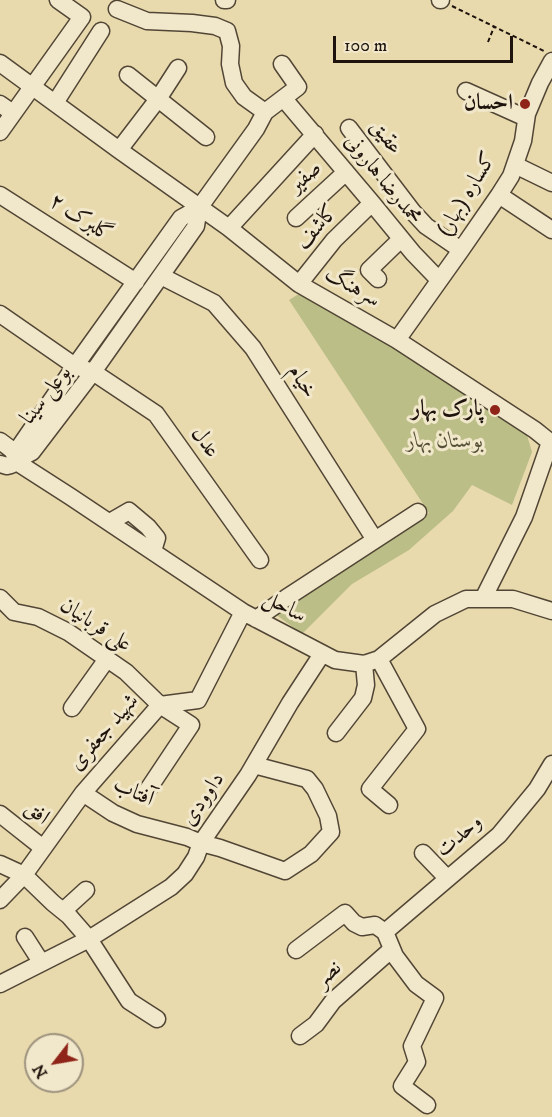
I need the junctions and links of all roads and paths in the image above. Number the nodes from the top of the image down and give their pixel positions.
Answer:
1 (58, 0) edge
2 (441, 0) edge
3 (117, 9) dead end
4 (494, 27) junction
5 (101, 31) dead end
6 (488, 42) dead end
7 (552, 55) edge
8 (552, 61) edge
9 (0, 63) edge
10 (282, 64) dead end
11 (178, 68) dead end
12 (128, 75) dead end
13 (33, 86) junction
14 (546, 86) edge
15 (466, 91) dead end
16 (158, 99) junction
17 (284, 99) junction
18 (55, 103) junction
19 (7, 108) edge
20 (265, 112) junction
21 (526, 118) junction
22 (349, 128) dead end
23 (0, 132) edge
24 (315, 135) junction
25 (206, 138) dead end
26 (360, 144) junction
27 (119, 150) junction
28 (514, 165) junction
29 (342, 166) junction
30 (552, 183) edge
31 (0, 195) edge
32 (499, 195) junction
33 (372, 202) junction
34 (199, 208) junction
35 (296, 218) dead end
36 (229, 228) junction
37 (552, 230) edge
38 (401, 239) junction
39 (461, 250) junction
40 (161, 276) junction
41 (378, 279) dead end
42 (439, 280) junction
43 (136, 282) junction
44 (299, 284) junction
45 (0, 314) edge
46 (397, 340) junction
47 (75, 366) junction
48 (93, 372) junction
49 (0, 441) edge
50 (551, 442) edge
51 (7, 463) edge
52 (418, 512) dead end
53 (375, 540) junction
54 (260, 560) dead end
55 (0, 598) edge
56 (483, 599) junction
57 (552, 611) edge
58 (250, 615) junction
59 (322, 654) junction
60 (107, 659) junction
61 (372, 661) junction
62 (160, 705) junction
63 (72, 708) dead end
64 (336, 733) dead end
65 (552, 764) edge
66 (254, 765) junction
67 (147, 791) dead end
68 (82, 793) junction
69 (389, 805) dead end
70 (0, 814) edge
71 (201, 843) junction
72 (44, 848) junction
73 (423, 853) dead end
74 (0, 864) edge
75 (24, 875) junction
76 (447, 878) junction
77 (86, 890) dead end
78 (0, 900) edge
79 (63, 911) junction
80 (385, 932) junction
81 (25, 937) dead end
82 (89, 939) junction
83 (392, 949) junction
84 (296, 950) dead end
85 (41, 962) junction
86 (0, 984) edge
87 (157, 1019) dead end
88 (300, 1036) dead end
89 (427, 1105) dead end

1 - 13 street
2 - 4 path
3 - 20 street
4 - 6 path
4 - 7 path
5 - 18 street
8 - 14 street, کساره (بهار)
9 - 13 street, سرهنگ
10 - 17 street, بوعلی سینا
11 - 16 street
12 - 16 street
13 - 18 street, سرهنگ
13 - 19 street
14 - 21 street, کساره (بهار)
15 - 21 street
16 - 25 street
16 - 27 street
17 - 20 street, بوعلی سینا
17 - 24 street, محمدرضا هارونی
18 - 27 street, سرهنگ
19 - 23 street
20 - 34 street, بوعلی سینا
21 - 28 street, کساره (بهار)
22 - 26 street, عقیق
24 - 29 street, محمدرضا هارونی
24 - 36 street, محمدرضا هارونی
26 - 29 street, صفیر
26 - 39 street, عقیق
27 - 34 street, سرهنگ
28 - 30 street
28 - 32 street, کساره (بهار)
29 - 33 street, محمدرضا هارونی
29 - 35 street, صفیر
31 - 43 street, گلبرک ۲
32 - 37 street
32 - 39 street, کساره (بهار)
33 - 38 street, محمدرضا هارونی
33 - 44 street, کاشف
34 - 36 street, سرهنگ
34 - 40 street, بوعلی سینا
34 - 43 street, بوعلی سینا
36 - 44 street, سرهنگ
38 - 41 street
38 - 42 street, محمدرضا هارونی
39 - 42 street, کساره (بهار)
40 - 48 street, بوعلی سینا
40 - 53 street, خیام
42 - 46 street, کساره (بهار)
43 - 47 street, بوعلی سینا
44 - 46 street, سرهنگ
45 - 47 street, عدل
46 - 50 street, سرهنگ
47 - 48 street, عدل
47 - 51 street, بوعلی سینا
48 - 51 street, بوعلی سینا
48 - 54 street, عدل
49 - 51 street, ساحل
50 - 56 street, سرهنگ
51 - 58 street, ساحل
52 - 53 street
53 - 58 street
55 - 60 street, علی قربانیان
56 - 57 street
56 - 61 street
58 - 59 street, ساحل
58 - 62 street, شهید جعفری
59 - 61 street, ساحل
59 - 66 street, داوودی
60 - 62 street, علی قربانیان
60 - 63 street
61 - 64 street
61 - 69 street
62 - 67 street, علی قربانیان
62 - 68 street, شهید جعفری
65 - 76 street, وحدت
66 - 71 street, داوودی
66 - 71 street, آفتاب
68 - 71 street, آفتاب
68 - 72 street, شهید جعفری
70 - 72 street, افق
71 - 82 street, داوودی
72 - 75 street, شهید جعفری
73 - 76 street
74 - 75 street
75 - 78 street, شهید جعفری
75 - 79 street
76 - 80 street, وحدت
77 - 79 street
79 - 82 street
80 - 83 street
80 - 84 street
81 - 85 street
82 - 85 street, داوودی
82 - 87 street
83 - 88 street, نصر
83 - 89 street
85 - 86 street, داوودی

